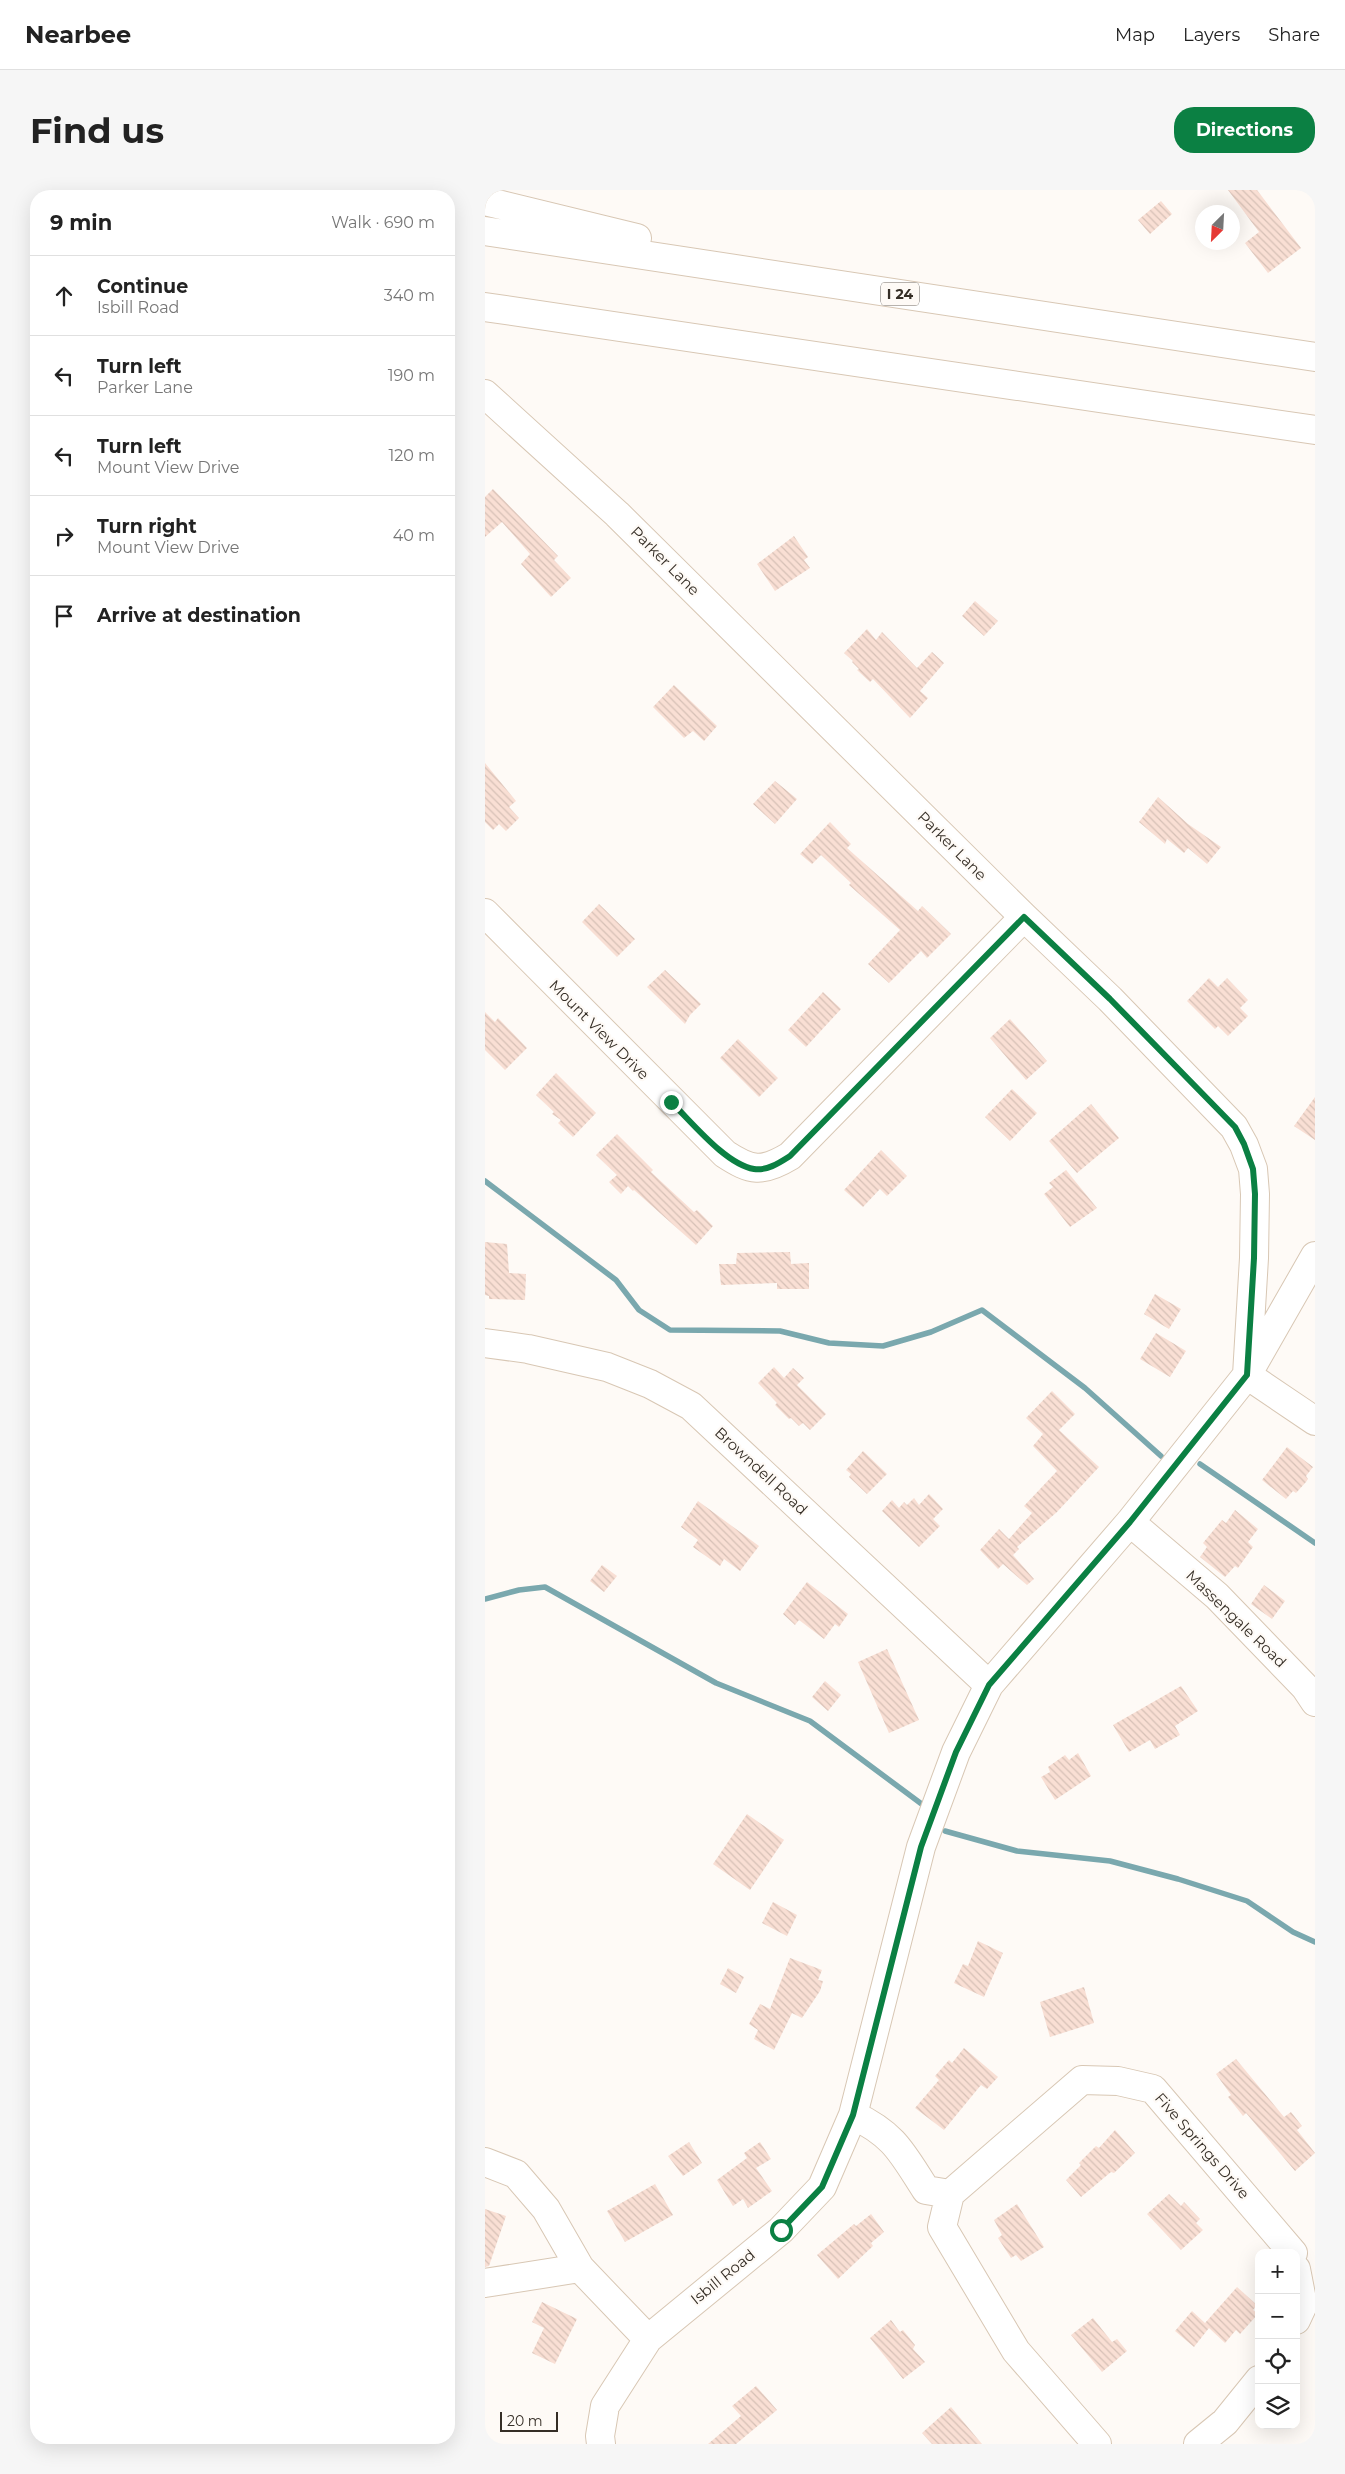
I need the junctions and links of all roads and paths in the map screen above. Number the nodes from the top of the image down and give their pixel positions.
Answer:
1 (485, 201) edge
2 (485, 231) edge
3 (811, 280) junction
4 (485, 307) edge
5 (1315, 357) edge
6 (485, 394) edge
7 (1315, 430) edge
8 (485, 914) edge
9 (1024, 917) junction
10 (1315, 1256) edge
11 (485, 1343) edge
12 (1247, 1375) junction
13 (1315, 1421) edge
14 (1130, 1522) junction
15 (989, 1685) junction
16 (1315, 1702) edge
17 (853, 2115) junction
18 (485, 2162) edge
19 (950, 2194) junction
20 (1290, 2249) edge
21 (580, 2268) junction
22 (485, 2283) edge
23 (1300, 2290) edge
24 (1300, 2311) edge
25 (647, 2339) junction
26 (1256, 2384) edge
27 (596, 2441) edge
28 (1097, 2444) edge
29 (1198, 2444) edge

1 - 3 main road
2 - 3 main road, I 24
3 - 5 main road, I 24
4 - 7 main road
6 - 9 main road, Parker Lane
8 - 9 main road, Mount View Drive
9 - 12 main road, Parker Lane
10 - 12 main road, Isbill Road
11 - 15 main road, Browndell Road
12 - 13 main road
12 - 14 main road, Isbill Road
14 - 15 main road, Isbill Road
14 - 16 main road, Massengale Road
15 - 17 main road, Isbill Road
17 - 19 main road
17 - 25 main road, Isbill Road
18 - 21 main road
19 - 20 main road, Five Springs Drive
19 - 28 main road
21 - 22 main road
21 - 25 main road
23 - 24 main road
25 - 27 main road, Isbill Road
26 - 29 main road

